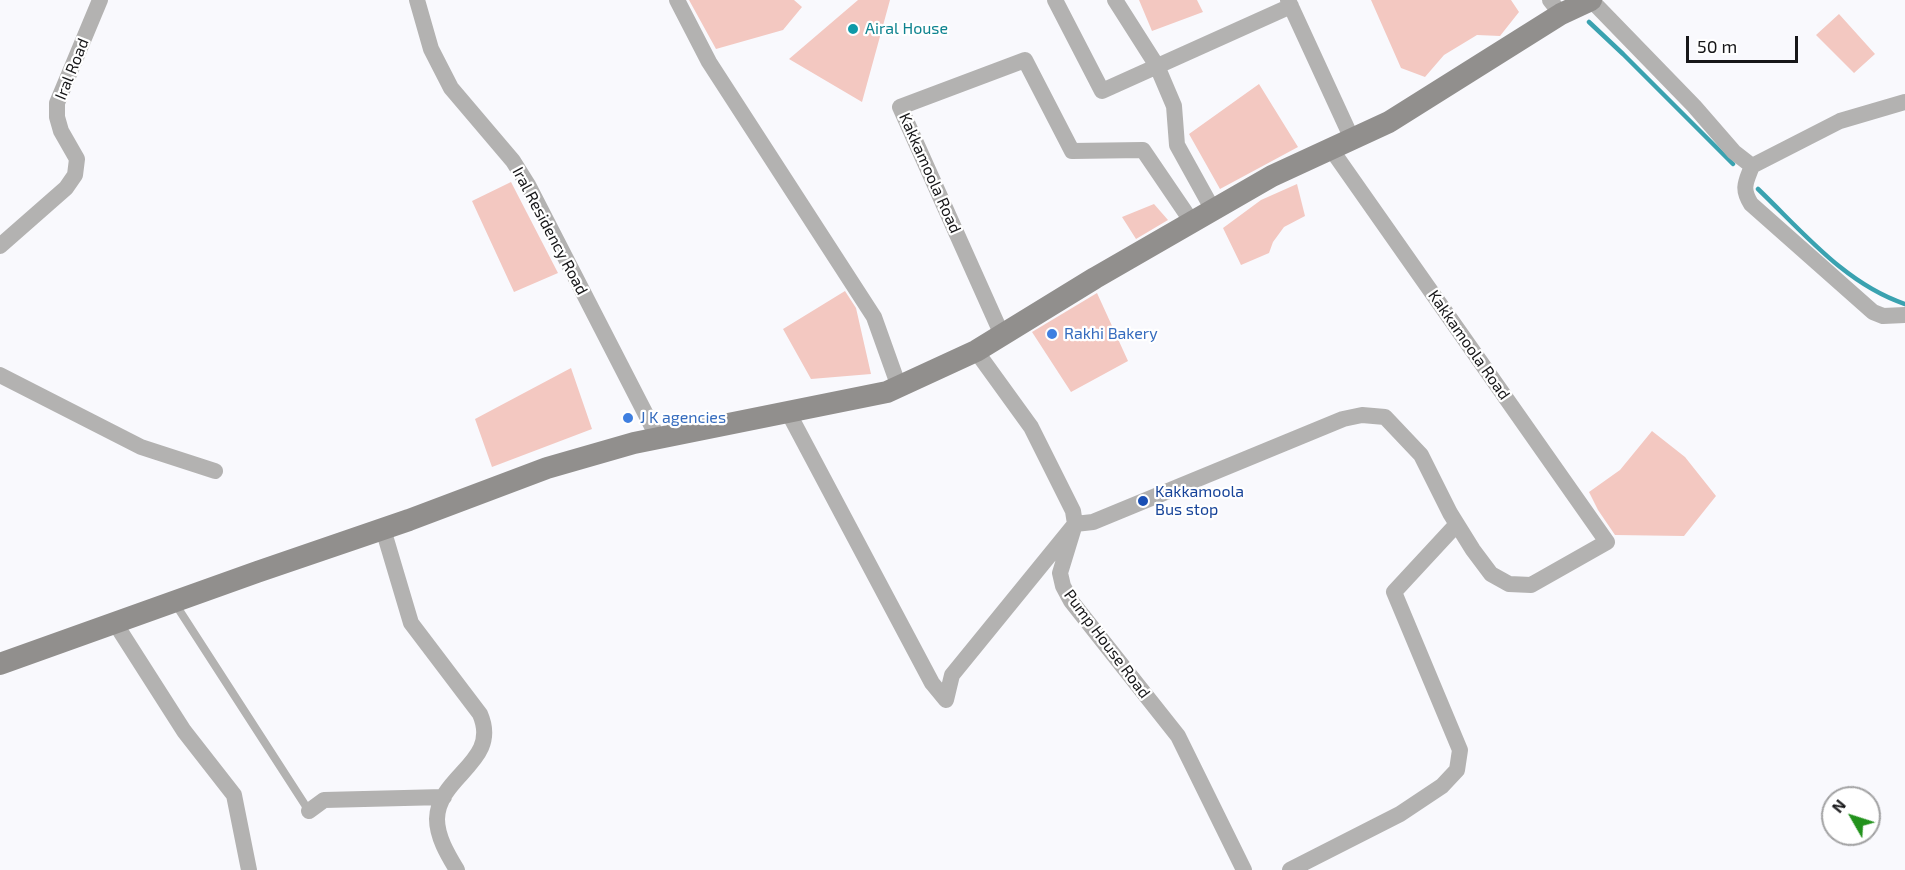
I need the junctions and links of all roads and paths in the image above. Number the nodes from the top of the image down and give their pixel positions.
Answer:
1 (100, 0) edge
2 (417, 0) edge
3 (677, 0) edge
4 (1055, 0) edge
5 (1115, 0) edge
6 (1591, 0) edge
7 (1290, 3) edge
8 (1555, 7) edge
9 (1157, 66) junction
10 (1905, 102) edge
11 (1352, 139) junction
12 (1331, 149) junction
13 (1752, 166) junction
14 (1213, 210) junction
15 (1192, 222) junction
16 (0, 246) edge
17 (1905, 315) edge
18 (1002, 335) junction
19 (976, 351) junction
20 (0, 375) edge
21 (899, 387) junction
22 (788, 412) junction
23 (658, 438) junction
24 (215, 471) dead end
25 (1075, 524) junction
26 (1457, 524) junction
27 (383, 529) junction
28 (174, 602) junction
29 (115, 623) junction
30 (0, 664) edge
31 (444, 797) junction
32 (309, 811) joint
33 (1238, 868) edge
34 (249, 870) edge
35 (457, 870) edge
36 (1290, 870) edge

1 - 16 street, Iral Road
2 - 23 street, Iral Residency Road
3 - 21 street
4 - 9 street
5 - 9 street
6 - 8 main road
6 - 13 street
7 - 9 street
7 - 11 street
8 - 11 main road
9 - 14 street
10 - 13 street
11 - 12 main road
12 - 14 main road
12 - 26 street, Kakkamoola Road
13 - 17 street
14 - 15 main road
15 - 18 main road
15 - 18 street, Kakkamoola Road
18 - 19 main road
19 - 21 main road
19 - 25 street
20 - 24 street
21 - 22 main road
22 - 23 main road
22 - 25 street
23 - 27 main road
25 - 26 street
25 - 33 street, Pump House Road
26 - 36 street
27 - 28 main road
27 - 31 street
28 - 29 main road
28 - 32 lane
29 - 30 main road
29 - 34 street
31 - 32 street
31 - 35 street

